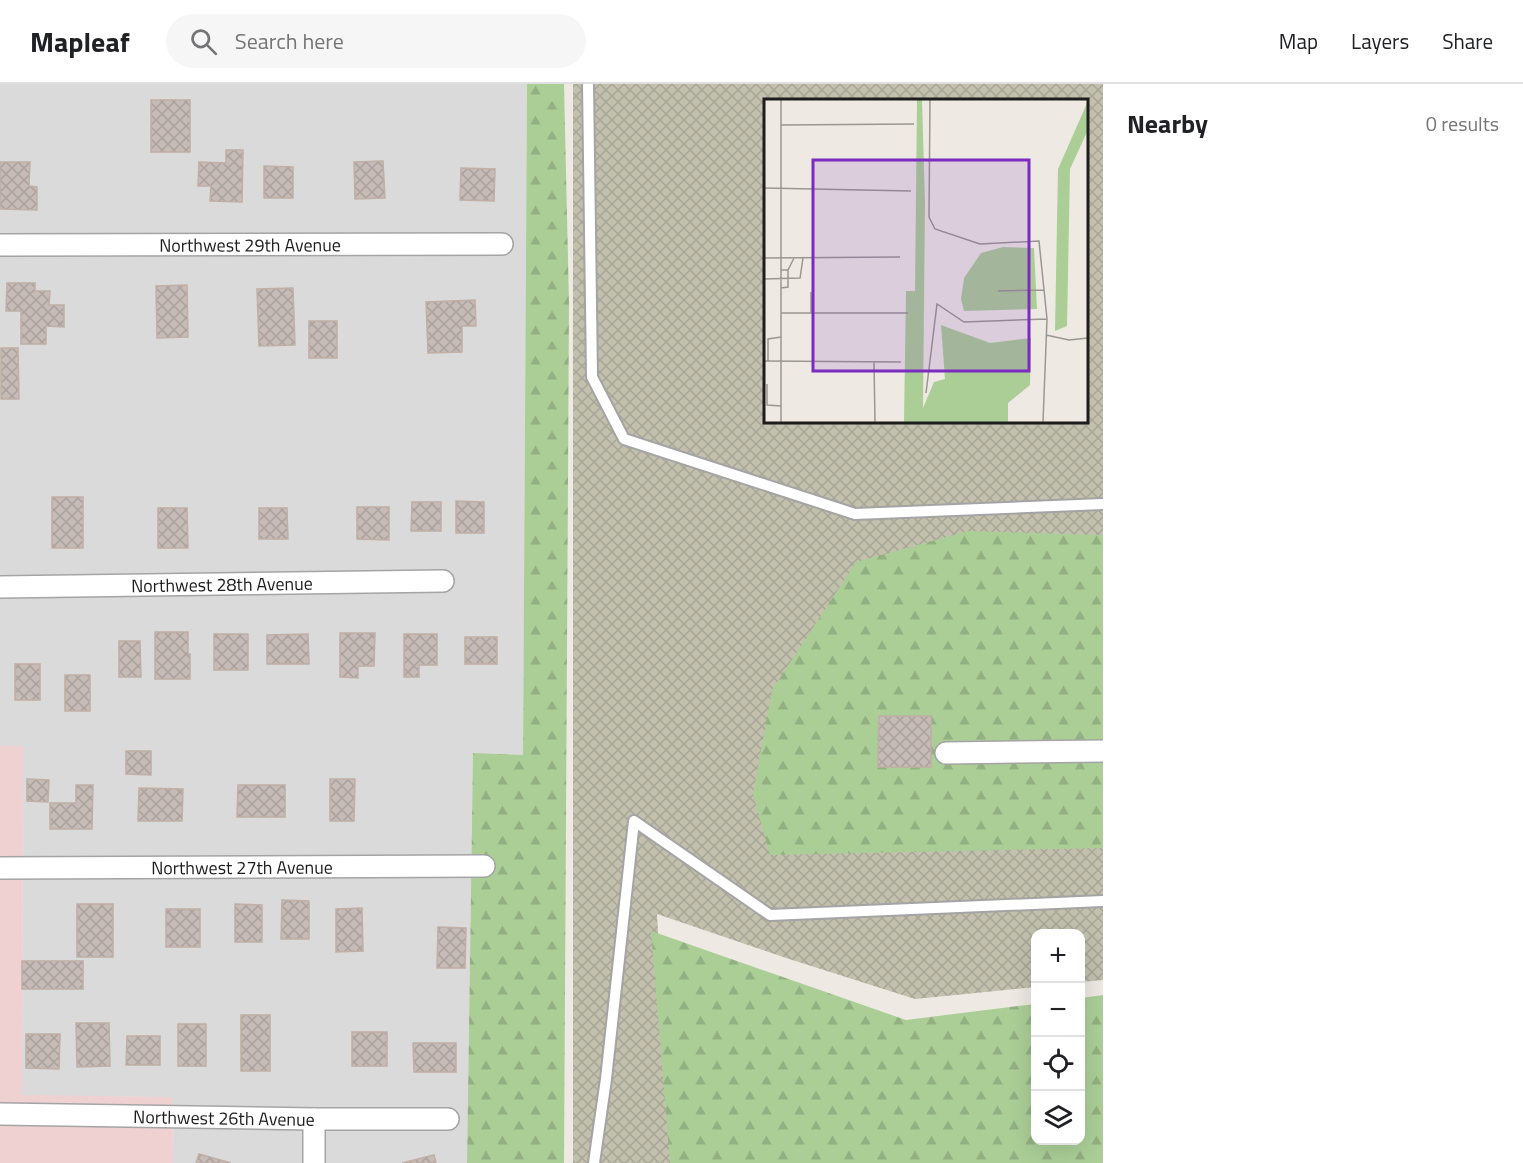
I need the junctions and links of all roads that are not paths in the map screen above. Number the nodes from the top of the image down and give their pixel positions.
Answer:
1 (588, 84) edge
2 (502, 244) dead end
3 (0, 245) edge
4 (1103, 504) edge
5 (443, 581) dead end
6 (0, 586) edge
7 (1103, 751) edge
8 (946, 753) dead end
9 (484, 866) dead end
10 (0, 868) edge
11 (1103, 901) edge
12 (0, 1114) edge
13 (314, 1119) junction
14 (448, 1119) dead end
15 (314, 1163) edge
16 (594, 1163) edge

1 - 4 lane
2 - 3 street, Northwest 29th Avenue
5 - 6 street, Northwest 28th Avenue
7 - 8 street
9 - 10 street, Northwest 27th Avenue
11 - 16 lane
12 - 13 street, Northwest 26th Avenue
13 - 14 street, Northwest 26th Avenue
13 - 15 street

